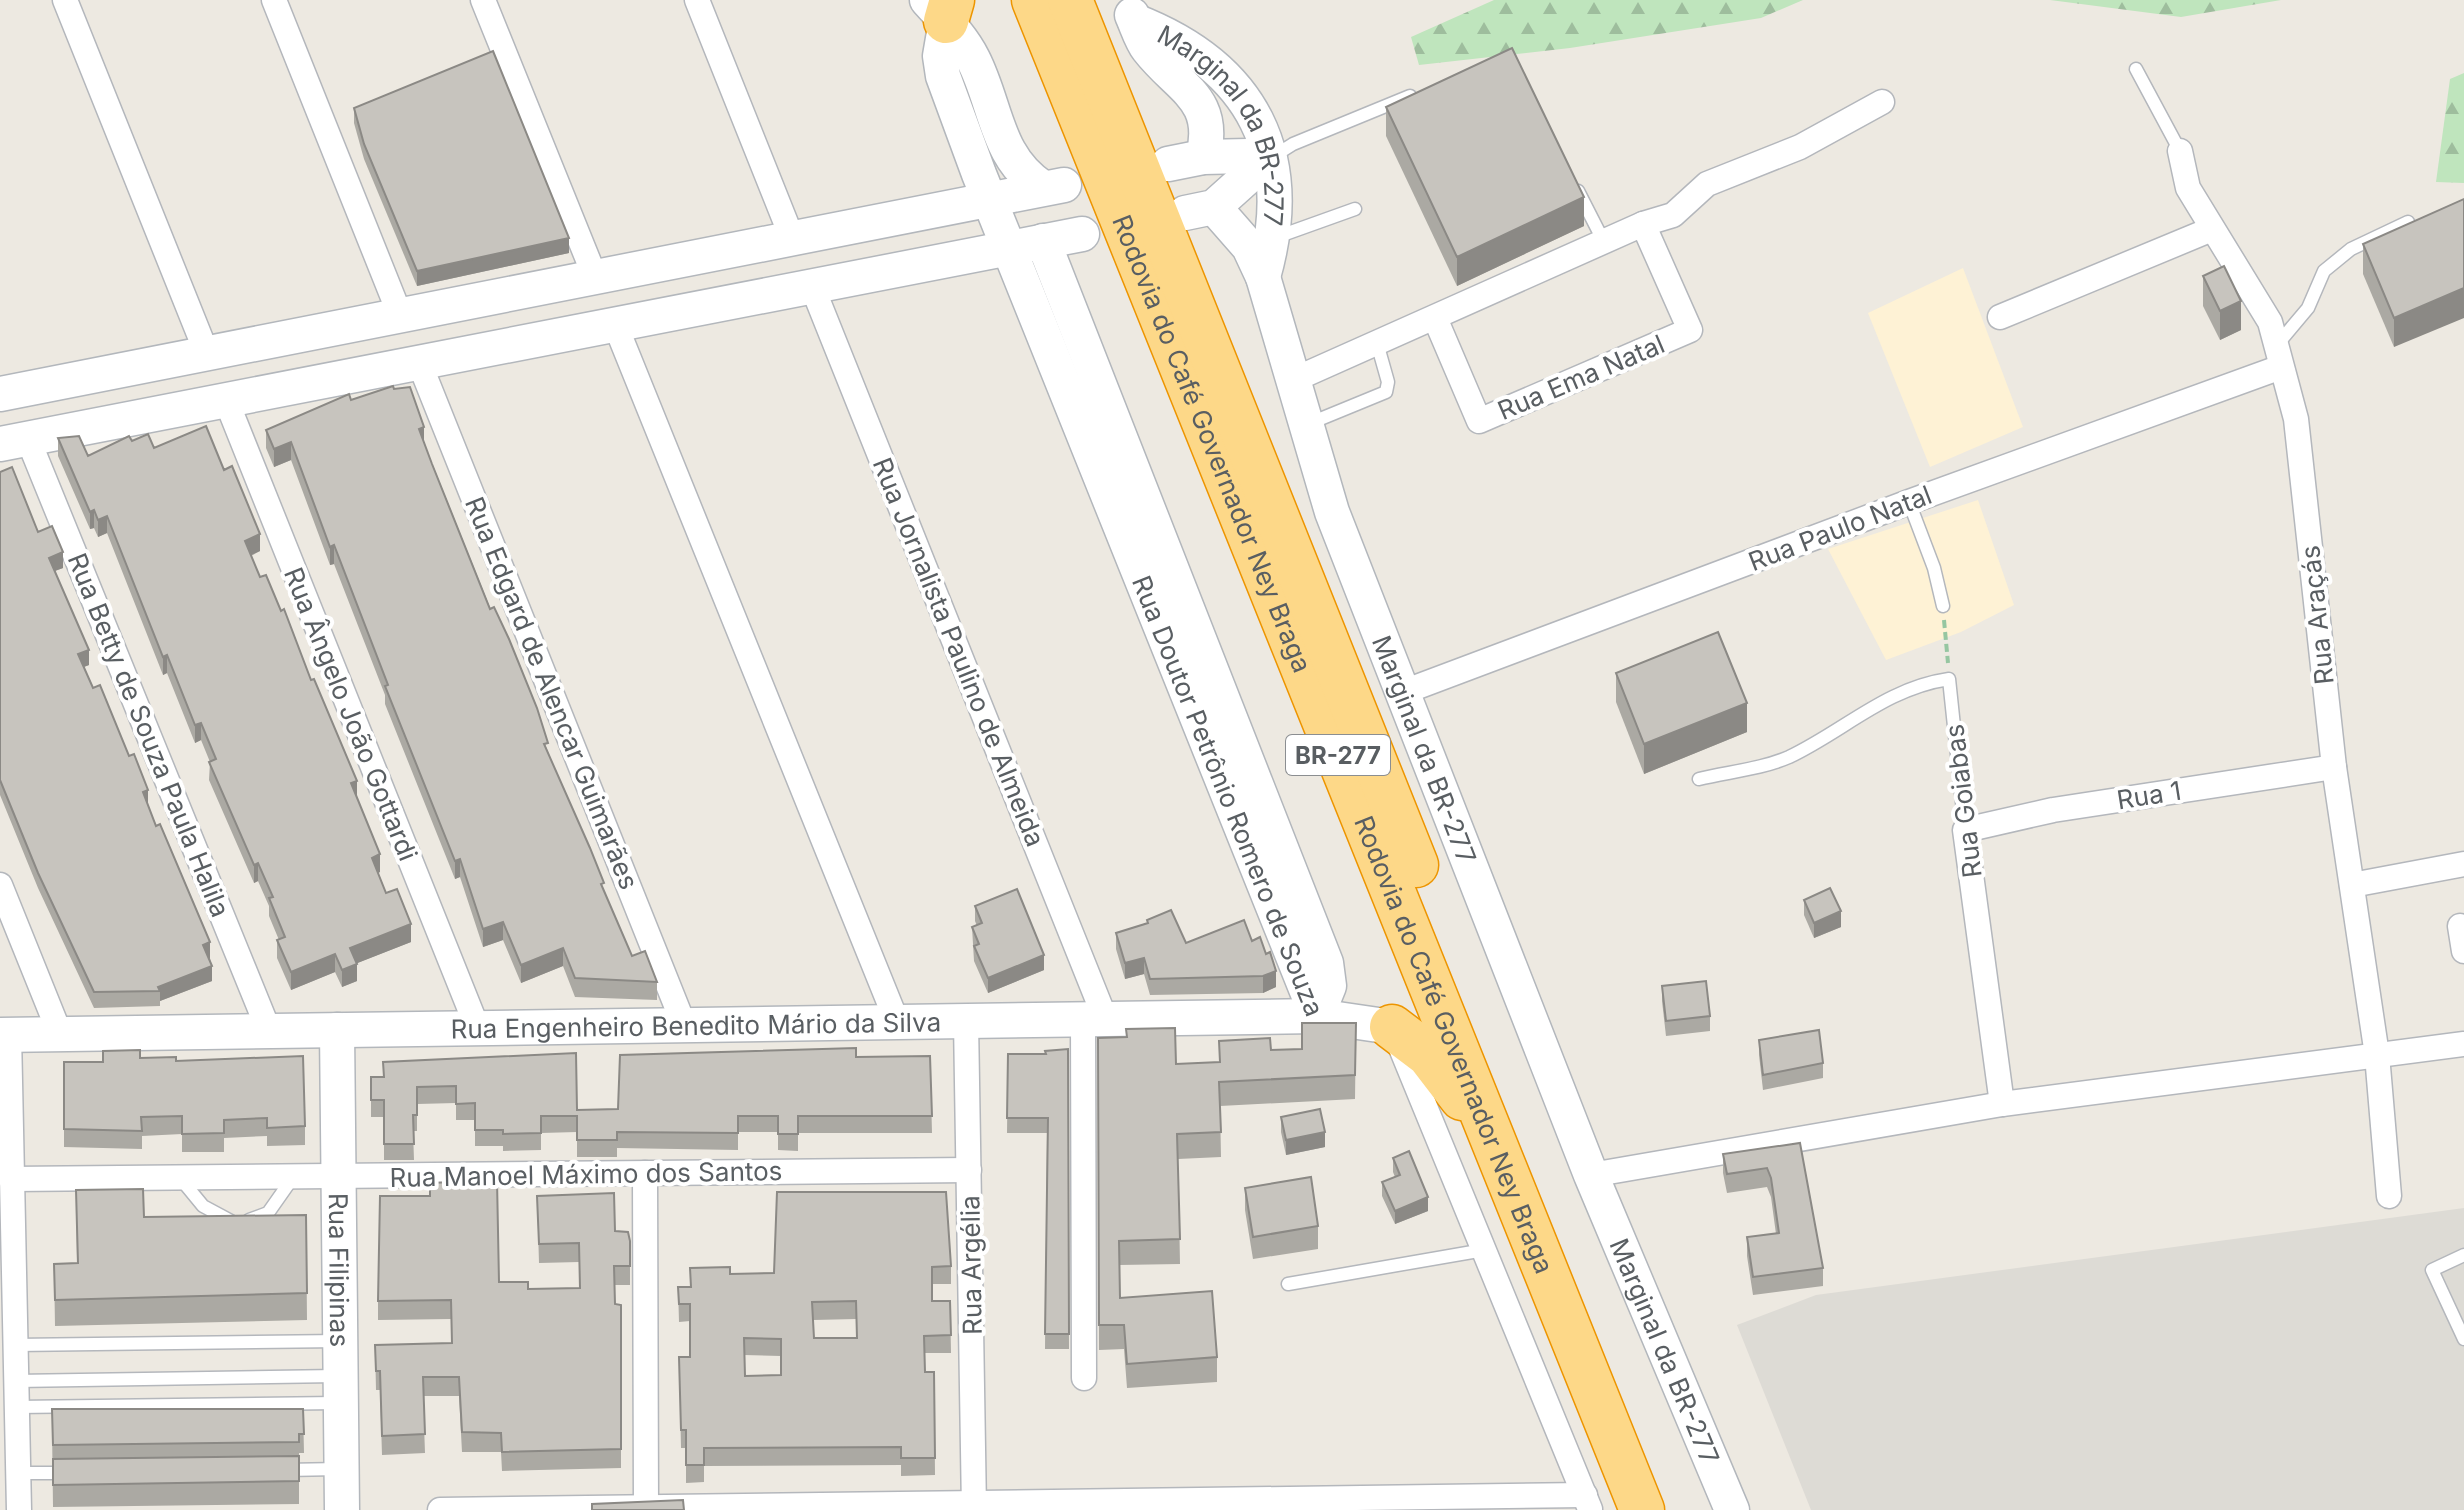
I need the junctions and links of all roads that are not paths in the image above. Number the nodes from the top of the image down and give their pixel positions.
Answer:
1 (65, 0) edge
2 (274, 0) edge
3 (483, 0) edge
4 (697, 0) edge
5 (1034, 0) edge
6 (1070, 0) edge
7 (942, 7) edge
8 (1131, 11) edge
9 (2136, 69) dead end
10 (1419, 93) edge
11 (1882, 102) dead end
12 (2180, 151) joint
13 (1203, 157) junction
14 (1257, 162) junction
15 (1168, 164) dead end
16 (1569, 173) edge
17 (990, 199) junction
18 (1355, 209) dead end
19 (1200, 210) junction
20 (2408, 222) edge
21 (1643, 224) junction
22 (2212, 229) junction
23 (1082, 234) dead end
24 (792, 238) junction
25 (1274, 238) junction
26 (1043, 241) junction
27 (1604, 242) junction
28 (1009, 247) junction
29 (743, 248) junction
30 (675, 262) junction
31 (595, 277) junction
32 (1263, 277) junction
33 (812, 286) junction
34 (759, 296) junction
35 (682, 311) junction
36 (400, 315) junction
37 (2000, 317) dead end
38 (1435, 318) junction
39 (615, 324) junction
40 (1377, 343) junction
41 (207, 354) junction
42 (2278, 357) junction
43 (419, 362) junction
44 (124, 370) junction
45 (1291, 381) junction
46 (3, 385) edge
47 (48, 386) junction
48 (226, 400) junction
49 (139, 416) junction
50 (1305, 425) junction
51 (63, 433) junction
52 (14, 441) edge
53 (1909, 502) junction
54 (1943, 606) road end
55 (1401, 693) junction
56 (2334, 767) junction
57 (1699, 779) dead end
58 (1965, 830) junction
59 (2464, 864) edge
60 (0, 885) edge
61 (2352, 885) junction
62 (2460, 926) dead end
63 (2464, 951) edge
64 (1317, 1016) junction
65 (1094, 1018) junction
66 (966, 1021) junction
67 (897, 1022) junction
68 (684, 1025) junction
69 (477, 1027) junction
70 (1392, 1027) junction
71 (337, 1030) junction
72 (269, 1031) junction
73 (4, 1034) edge
74 (60, 1034) junction
75 (2464, 1044) edge
76 (2377, 1055) junction
77 (2002, 1104) junction
78 (1496, 1147) junction
79 (969, 1170) junction
80 (645, 1173) junction
81 (1591, 1175) junction
82 (294, 1176) junction
83 (338, 1176) junction
84 (180, 1178) junction
85 (11, 1179) junction
86 (2389, 1196) dead end
87 (1484, 1250) junction
88 (2464, 1255) edge
89 (1288, 1284) dead end
90 (2464, 1339) edge
91 (340, 1341) junction
92 (15, 1345) junction
93 (1084, 1378) dead end
94 (16, 1381) junction
95 (341, 1390) junction
96 (17, 1407) junction
97 (342, 1469) junction
98 (273, 1470) edge
99 (18, 1473) junction
100 (82, 1473) edge
101 (1588, 1502) edge
102 (1263, 1504) edge
103 (974, 1506) edge
104 (646, 1507) junction
105 (19, 1510) edge
106 (342, 1510) edge
107 (440, 1510) edge
108 (1642, 1510) edge
109 (1674, 1510) edge
110 (1732, 1510) edge

1 - 41 street
2 - 36 street
3 - 31 street
4 - 24 street
5 - 78 highway, Rodovia do Café Governador Ney Braga / BR-277
6 - 109 highway, Rodovia do Café Governador Ney Braga / BR-277
7 - 17 main road, Rua Doutor Petrônio Romero de Souza
7 - 17 main road, Rua Doutor Petrônio Romero de Souza
8 - 13 main road, BR-277
8 - 14 main road, BR-277
9 - 12 lane, Rua Araçás
10 - 14 lane
11 - 21 street
12 - 22 street, Rua Araçás
13 - 14 main road
13 - 15 main road
13 - 19 main road
14 - 19 main road
14 - 25 main road, Marginal da BR-277 / BR-277
14 - 32 main road, BR-277
16 - 27 lane
17 - 24 main road
17 - 28 main road, Rua Doutor Petrônio Romero de Souza
18 - 25 lane
19 - 32 main road, BR-277
20 - 42 lane
21 - 27 street
21 - 38 street, Rua Ema Natal
22 - 37 street
22 - 42 street, Rua Araçás
23 - 26 main road
24 - 29 main road
25 - 32 main road, Marginal da BR-277 / BR-277
26 - 28 main road
26 - 64 main road, Rua Doutor Petrônio Romero de Souza
27 - 38 street
28 - 33 main road
28 - 64 main road, Rua Doutor Petrônio Romero de Souza
29 - 30 main road
29 - 34 main road
30 - 31 main road
30 - 35 main road
31 - 36 main road
32 - 45 main road, Marginal da BR-277 / BR-277
33 - 34 main road
33 - 65 street, Rua Jornalista Paulino de Almeida
34 - 35 main road
35 - 39 main road
36 - 41 main road
38 - 40 street
39 - 43 main road
39 - 67 street
40 - 45 street
40 - 50 lane
41 - 44 main road
42 - 53 street, Rua Paulo Natal
42 - 56 street, Rua Araçás
43 - 48 main road
43 - 68 street, Rua Edgard de Alencar Guimarães
44 - 47 main road
44 - 49 main road
45 - 50 main road, Marginal da BR-277 / BR-277
46 - 47 main road
47 - 51 main road
48 - 49 main road
48 - 69 street, Rua Ângelo João Gottardi
49 - 51 main road
50 - 55 main road, Marginal da BR-277 / BR-277
51 - 52 main road
52 - 72 street, Rua Betty de Souza Paula Halila
53 - 54 lane
53 - 55 street, Rua Paulo Natal
55 - 81 main road, Marginal da BR-277 / BR-277
56 - 58 street, Rua 1
56 - 61 street, Rua Araçás
57 - 58 lane, Rua Goiabas
58 - 77 street, Rua Goiabas
59 - 61 street
60 - 74 street
61 - 76 street, Rua Araçás
62 - 63 street
64 - 65 main road, Rua Engenheiro Benedito Mário da Silva
64 - 70 main road, Rua Engenheiro Benedito Mário da Silva
65 - 66 main road, Rua Engenheiro Benedito Mário da Silva
65 - 93 street
66 - 67 main road, Rua Engenheiro Benedito Mário da Silva
66 - 79 street, Rua Argélia
67 - 68 main road, Rua Engenheiro Benedito Mário da Silva
68 - 69 main road, Rua Engenheiro Benedito Mário da Silva
69 - 71 main road, Rua Engenheiro Benedito Mário da Silva
70 - 78 highway
70 - 87 street
71 - 72 main road, Rua Engenheiro Benedito Mário da Silva
71 - 83 main road, Rua Filipinas
72 - 74 main road, Rua Engenheiro Benedito Mário da Silva
73 - 74 main road, Rua Engenheiro Benedito Mário da Silva
73 - 85 street
75 - 76 street
76 - 77 street
76 - 86 street, Rua Araçás
77 - 81 street
78 - 108 highway, Rodovia do Café Governador Ney Braga / BR-277
79 - 80 street, Rua Manoel Máximo dos Santos
79 - 103 street, Rua Argélia
80 - 83 street, Rua Manoel Máximo dos Santos
80 - 104 street
81 - 110 main road, Marginal da BR-277
82 - 83 street, Rua Manoel Máximo dos Santos
82 - 84 street, Rua Manoel Máximo dos Santos
82 - 84 lane
83 - 91 main road, Rua Filipinas
84 - 85 street, Rua Manoel Máximo dos Santos
85 - 92 street
87 - 89 lane
87 - 101 street
88 - 90 lane
91 - 92 lane
91 - 95 main road, Rua Filipinas
92 - 94 street
94 - 95 lane
94 - 96 street
95 - 96 lane
95 - 97 main road, Rua Filipinas
96 - 99 street
97 - 98 lane
97 - 106 main road, Rua Filipinas
99 - 100 lane
99 - 105 street
101 - 102 street
102 - 103 street
103 - 104 street
104 - 107 street

